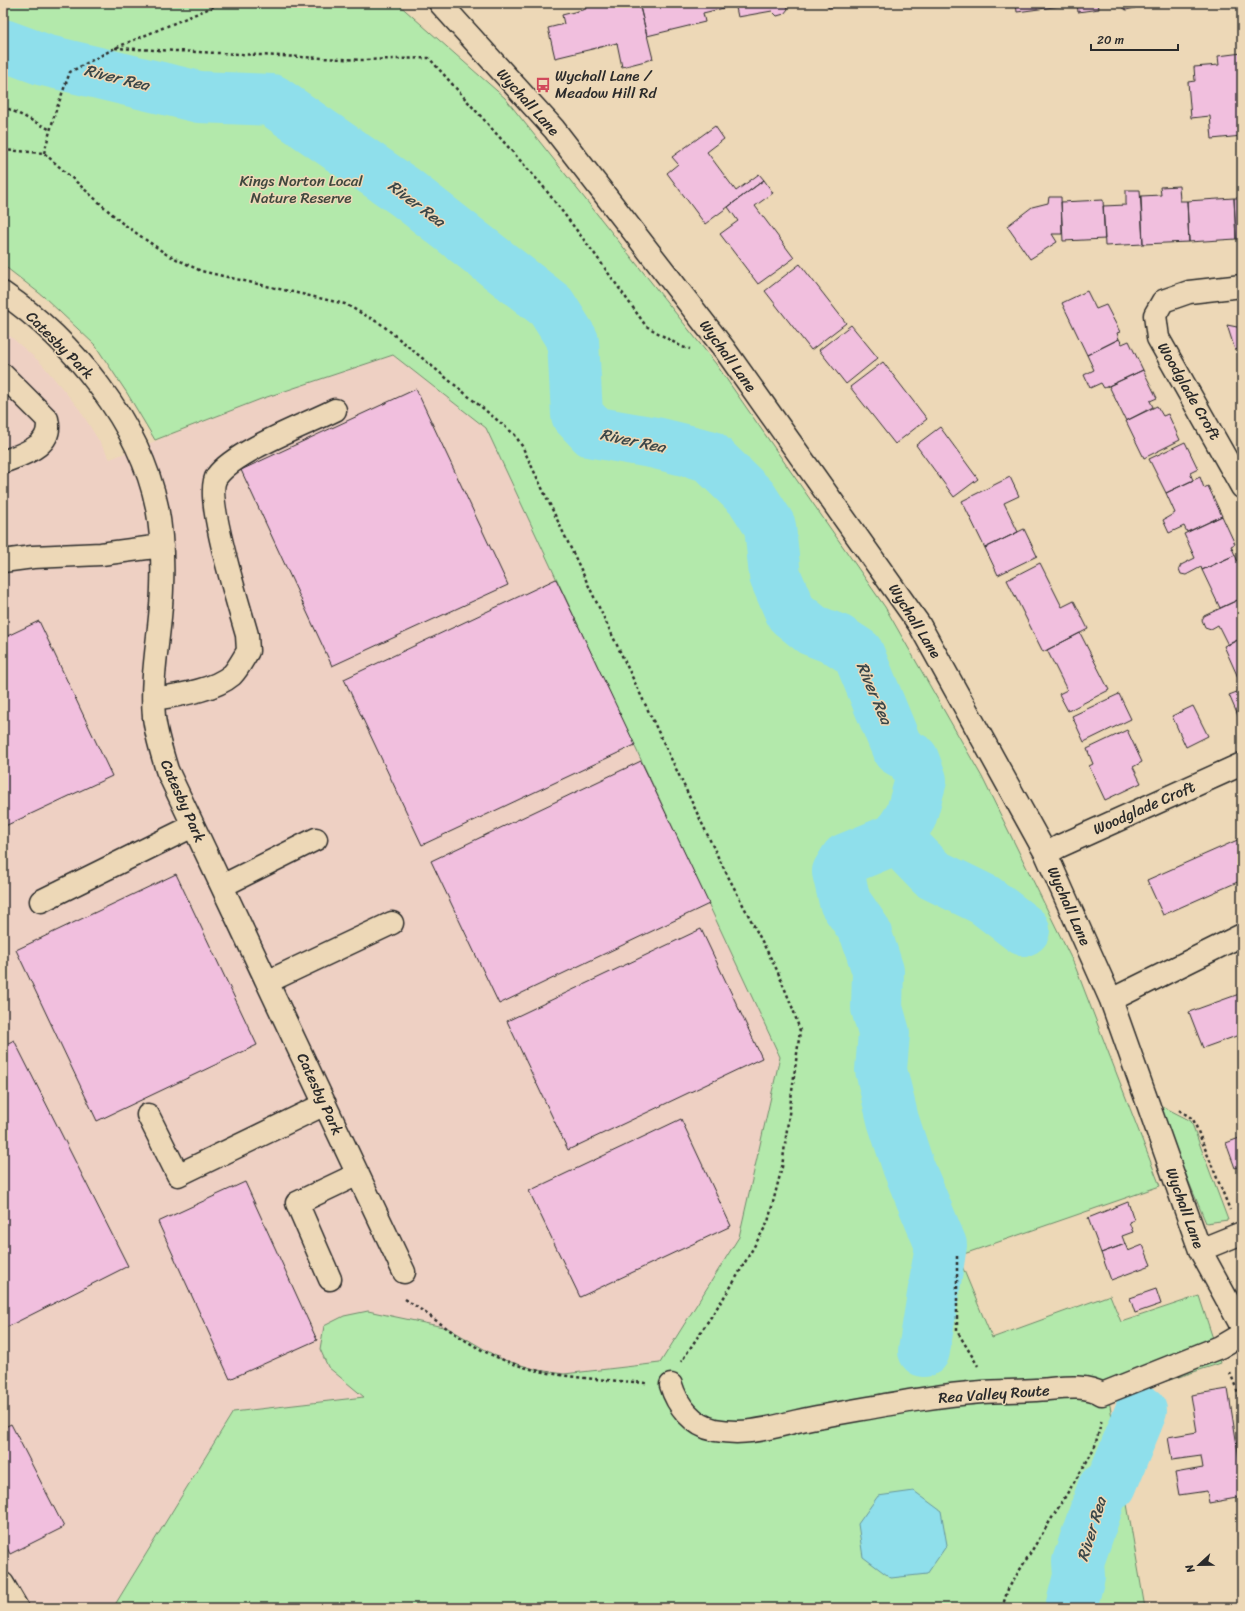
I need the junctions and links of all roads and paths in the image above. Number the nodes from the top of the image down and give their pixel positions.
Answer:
1 (222, 3) edge
2 (442, 4) edge
3 (115, 48) junction
4 (3, 106) edge
5 (51, 130) junction
6 (3, 150) edge
7 (44, 153) junction
8 (1242, 286) edge
9 (3, 293) edge
10 (682, 347) dead end
11 (3, 375) edge
12 (335, 410) dead end
13 (3, 462) edge
14 (1242, 487) edge
15 (162, 546) junction
16 (3, 561) edge
17 (154, 699) junction
18 (1242, 764) edge
19 (193, 826) junction
20 (316, 839) dead end
21 (1046, 854) junction
22 (222, 886) junction
23 (41, 901) dead end
24 (392, 923) dead end
25 (1242, 935) edge
26 (267, 982) junction
27 (1111, 1000) junction
28 (325, 1104) junction
29 (1174, 1106) dead end
30 (148, 1115) dead end
31 (358, 1174) junction
32 (1241, 1234) edge
33 (1200, 1250) junction
34 (957, 1256) dead end
35 (404, 1272) dead end
36 (330, 1279) dead end
37 (400, 1296) dead end
38 (1242, 1327) edge
39 (1242, 1334) edge
40 (1220, 1347) junction
41 (978, 1364) dead end
42 (671, 1385) junction
43 (1102, 1394) junction
44 (1242, 1404) edge
45 (3, 1584) edge
46 (17, 1608) edge
47 (1002, 1608) edge

1 - 3 path
2 - 21 street, Wychall Lane
3 - 5 path
3 - 10 path
4 - 5 path
5 - 7 path
6 - 7 path
7 - 42 path
8 - 14 street, Woodglade Croft
9 - 15 street, Catesby Park
11 - 13 street
12 - 17 street
15 - 16 street
15 - 17 street, Catesby Park
17 - 19 street, Catesby Park
18 - 21 street, Woodglade Croft
19 - 22 street, Catesby Park
19 - 23 street
20 - 22 street
21 - 27 street, Wychall Lane
22 - 26 street, Catesby Park
24 - 26 street
25 - 27 street
26 - 28 street, Catesby Park
27 - 33 street, Wychall Lane
28 - 30 street
28 - 31 street, Catesby Park
29 - 32 path
31 - 35 street, Catesby Park
31 - 36 street
32 - 33 street
33 - 38 street, Wychall Lane
34 - 41 path
37 - 42 path
39 - 40 street
40 - 43 street
40 - 44 path
42 - 43 street, Rea Valley Route
43 - 47 path
45 - 46 street

